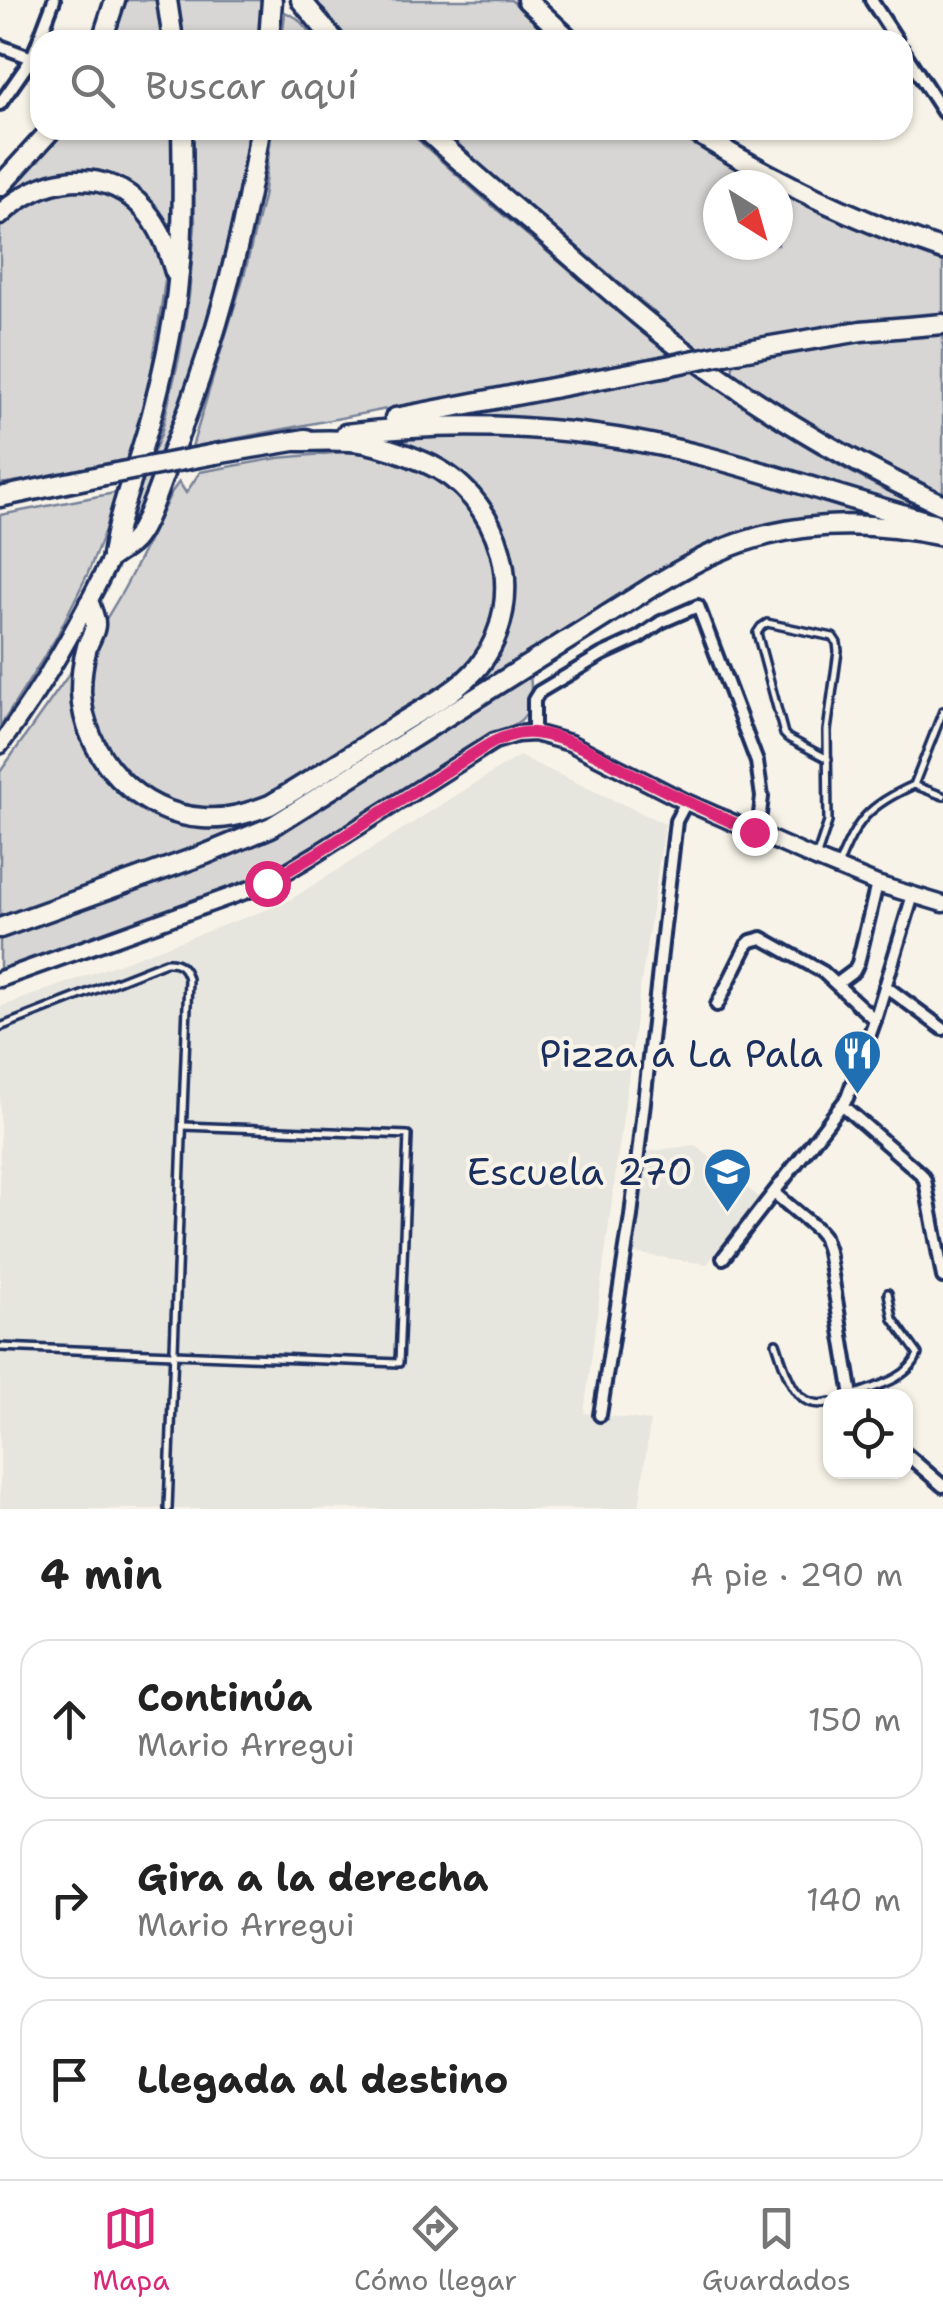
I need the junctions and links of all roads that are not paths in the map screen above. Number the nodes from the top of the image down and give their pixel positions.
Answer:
1 (54, 0) edge
2 (115, 0) edge
3 (166, 0) edge
4 (272, 0) edge
5 (301, 0) edge
6 (527, 0) edge
7 (871, 0) edge
8 (43, 30) edge
9 (105, 30) edge
10 (172, 30) edge
11 (270, 30) edge
12 (326, 30) edge
13 (559, 30) edge
14 (890, 30) edge
15 (0, 46) edge
16 (30, 57) edge
17 (30, 61) edge
18 (913, 66) edge
19 (0, 104) edge
20 (943, 112) edge
21 (42, 140) edge
22 (182, 140) edge
23 (258, 140) edge
24 (438, 140) edge
25 (708, 140) edge
26 (0, 186) edge
27 (0, 216) edge
28 (943, 250) edge
29 (178, 284) junction
30 (943, 324) edge
31 (298, 440) junction
32 (0, 497) edge
33 (943, 505) edge
34 (943, 526) edge
35 (943, 536) edge
36 (112, 556) junction
37 (89, 603) junction
38 (943, 711) edge
39 (534, 733) junction
40 (0, 745) edge
41 (828, 759) junction
42 (914, 785) junction
43 (943, 796) edge
44 (686, 802) junction
45 (754, 832) junction
46 (816, 859) junction
47 (837, 868) junction
48 (877, 884) junction
49 (913, 894) junction
50 (943, 904) edge
51 (0, 928) edge
52 (0, 979) edge
53 (838, 984) junction
54 (885, 986) junction
55 (717, 1005) dead end
56 (875, 1020) junction
57 (0, 1027) edge
58 (943, 1030) edge
59 (843, 1106) junction
60 (184, 1126) junction
61 (774, 1194) junction
62 (723, 1258) dead end
63 (943, 1278) edge
64 (888, 1293) dead end
65 (776, 1343) dead end
66 (0, 1347) edge
67 (173, 1356) junction
68 (850, 1389) edge
69 (868, 1389) edge
70 (823, 1404) edge
71 (600, 1415) dead end
72 (913, 1460) edge
73 (943, 1486) edge
74 (168, 1509) edge

1 - 8 street
2 - 9 highway
3 - 10 highway
4 - 11 highway
5 - 12 highway
6 - 13 highway
7 - 14 street
15 - 16 street
17 - 19 street
18 - 20 street
21 - 26 highway
22 - 29 highway
23 - 36 highway
24 - 33 highway
25 - 28 highway
27 - 29 highway
29 - 36 highway
30 - 31 highway, bridge
31 - 32 highway, bridge
31 - 34 highway
31 - 37 highway
35 - 51 highway
36 - 37 main road
37 - 40 main road
38 - 42 lane
39 - 44 street
39 - 45 street
39 - 52 street
41 - 41 lane
41 - 46 lane
42 - 43 lane
42 - 47 lane
44 - 45 street
44 - 71 street
45 - 46 street
46 - 47 street
47 - 48 street
48 - 49 street
48 - 53 street
49 - 50 street
49 - 54 street
53 - 55 street
53 - 56 street
54 - 56 street
54 - 58 street
56 - 59 street
57 - 60 lane
59 - 61 street
59 - 63 street
60 - 67 lane
60 - 67 lane
61 - 62 street
61 - 68 street
64 - 69 lane
65 - 70 lane
66 - 67 lane
67 - 74 lane
72 - 73 street

